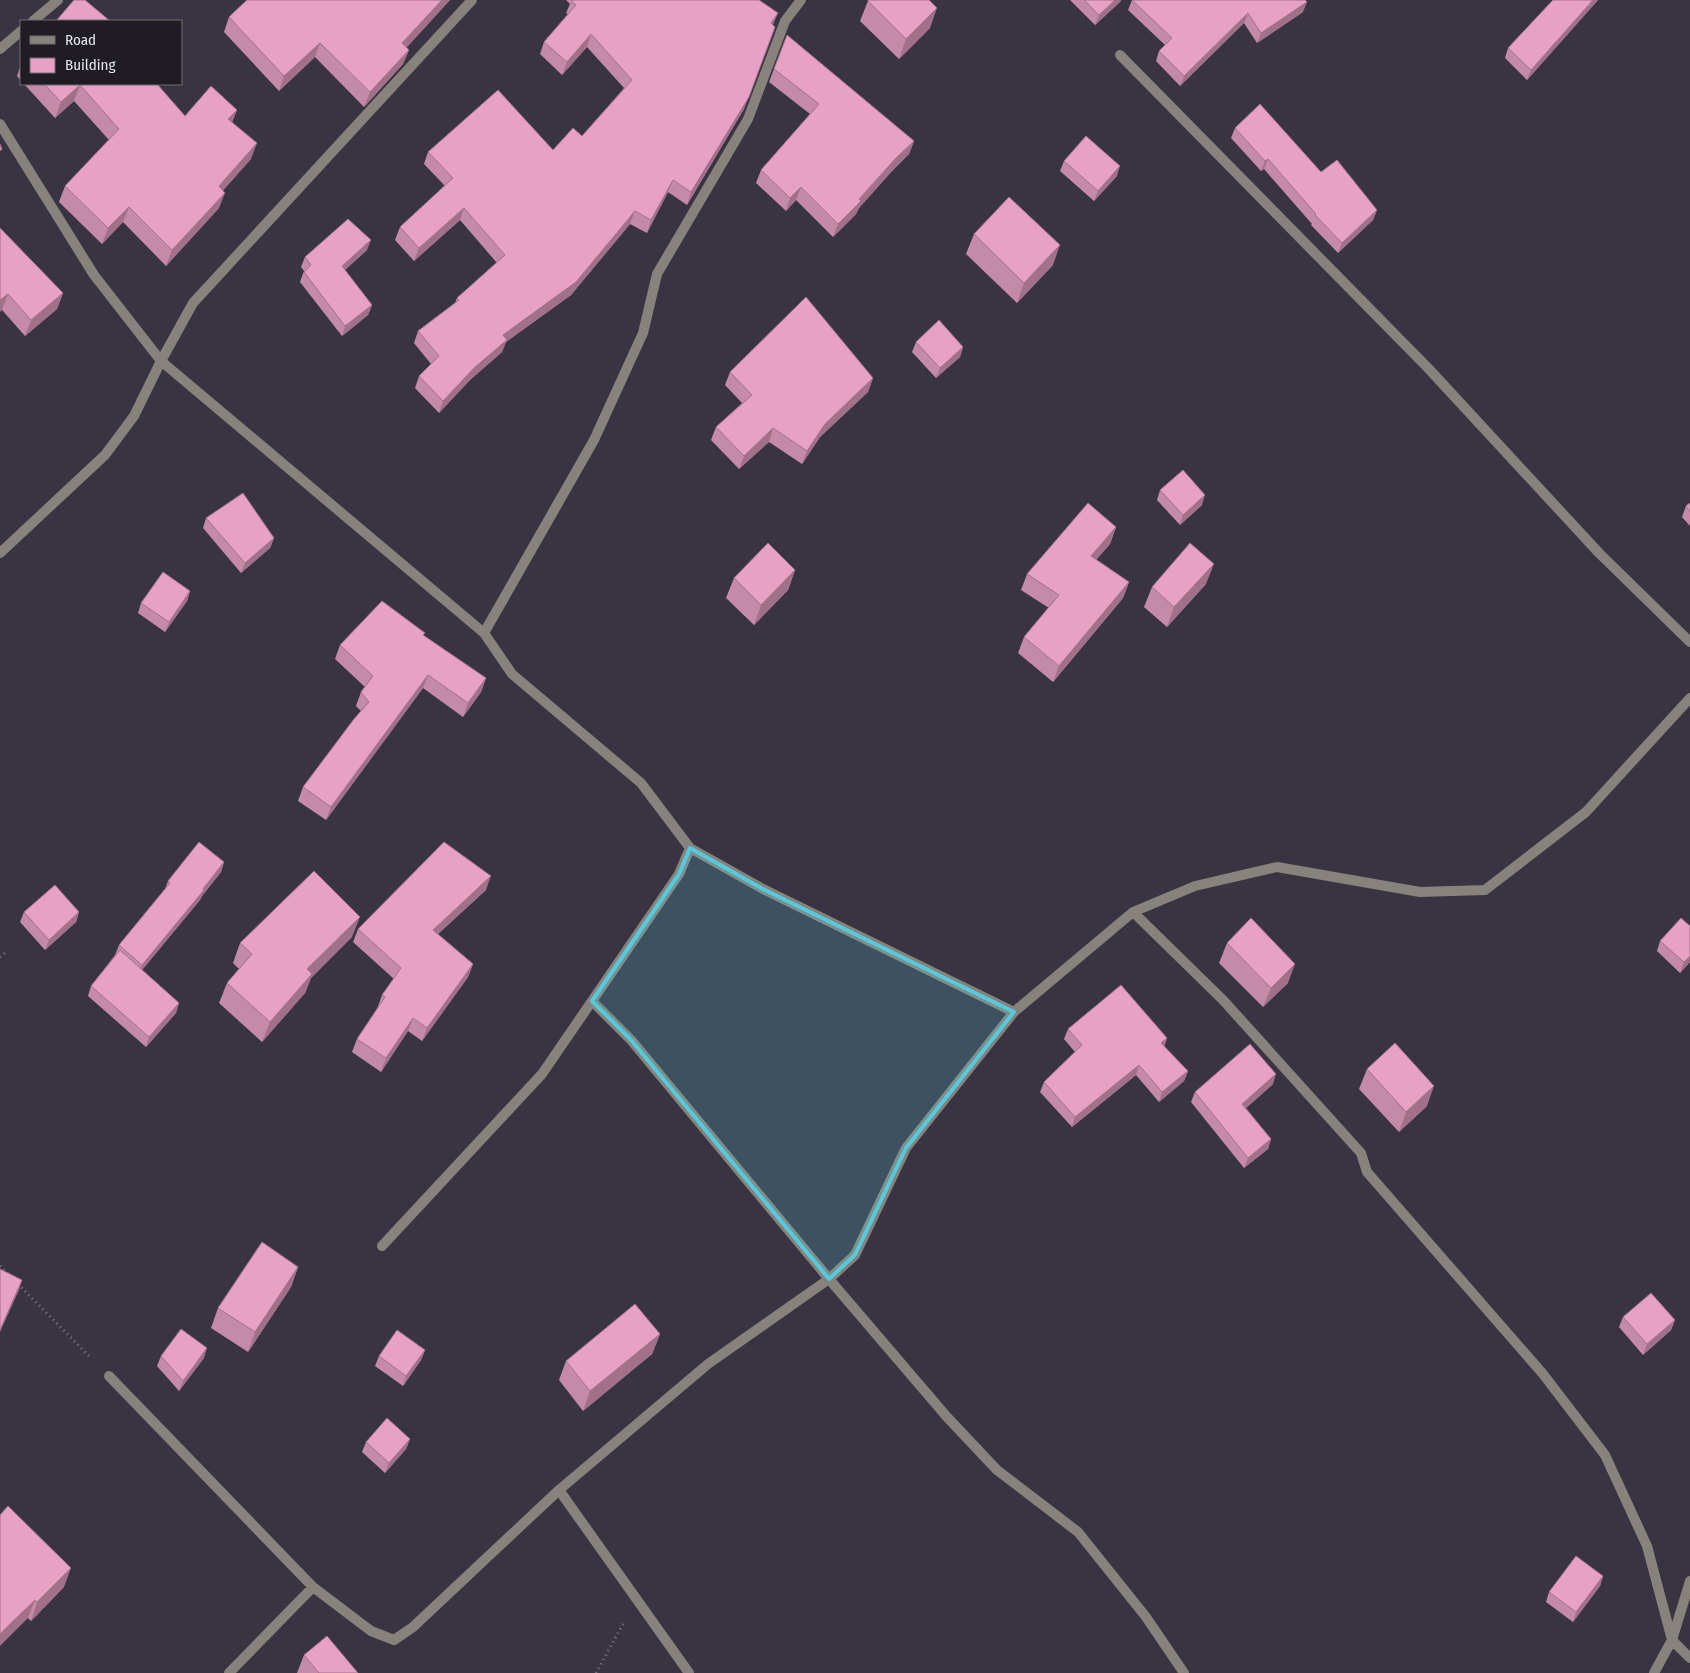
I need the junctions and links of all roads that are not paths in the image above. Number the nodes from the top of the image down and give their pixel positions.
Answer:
1 (58, 0) edge
2 (472, 0) edge
3 (801, 0) edge
4 (34, 20) edge
5 (20, 32) edge
6 (0, 49) edge
7 (1120, 55) dead end
8 (0, 124) edge
9 (161, 361) junction
10 (0, 553) edge
11 (484, 633) junction
12 (1690, 642) edge
13 (1690, 698) edge
14 (690, 848) junction
15 (1133, 912) junction
16 (592, 1001) junction
17 (1014, 1012) junction
18 (382, 1246) dead end
19 (829, 1279) junction
20 (109, 1376) road end
21 (559, 1490) junction
22 (1690, 1581) edge
23 (313, 1587) junction
24 (1672, 1640) junction
25 (1690, 1658) edge
26 (229, 1673) edge
27 (689, 1673) edge
28 (1184, 1673) edge
29 (1654, 1673) edge

1 - 4 street
2 - 9 street
3 - 11 street
5 - 6 street
7 - 12 street
8 - 9 street
9 - 10 street
9 - 11 street
11 - 14 street
13 - 15 street
14 - 16 street
14 - 17 street
15 - 17 street
15 - 24 street
16 - 18 street
16 - 19 street
17 - 19 street
19 - 21 street
19 - 28 street
20 - 23 street
21 - 23 street
21 - 27 street
22 - 24 street
23 - 26 street
24 - 25 street
24 - 29 street

